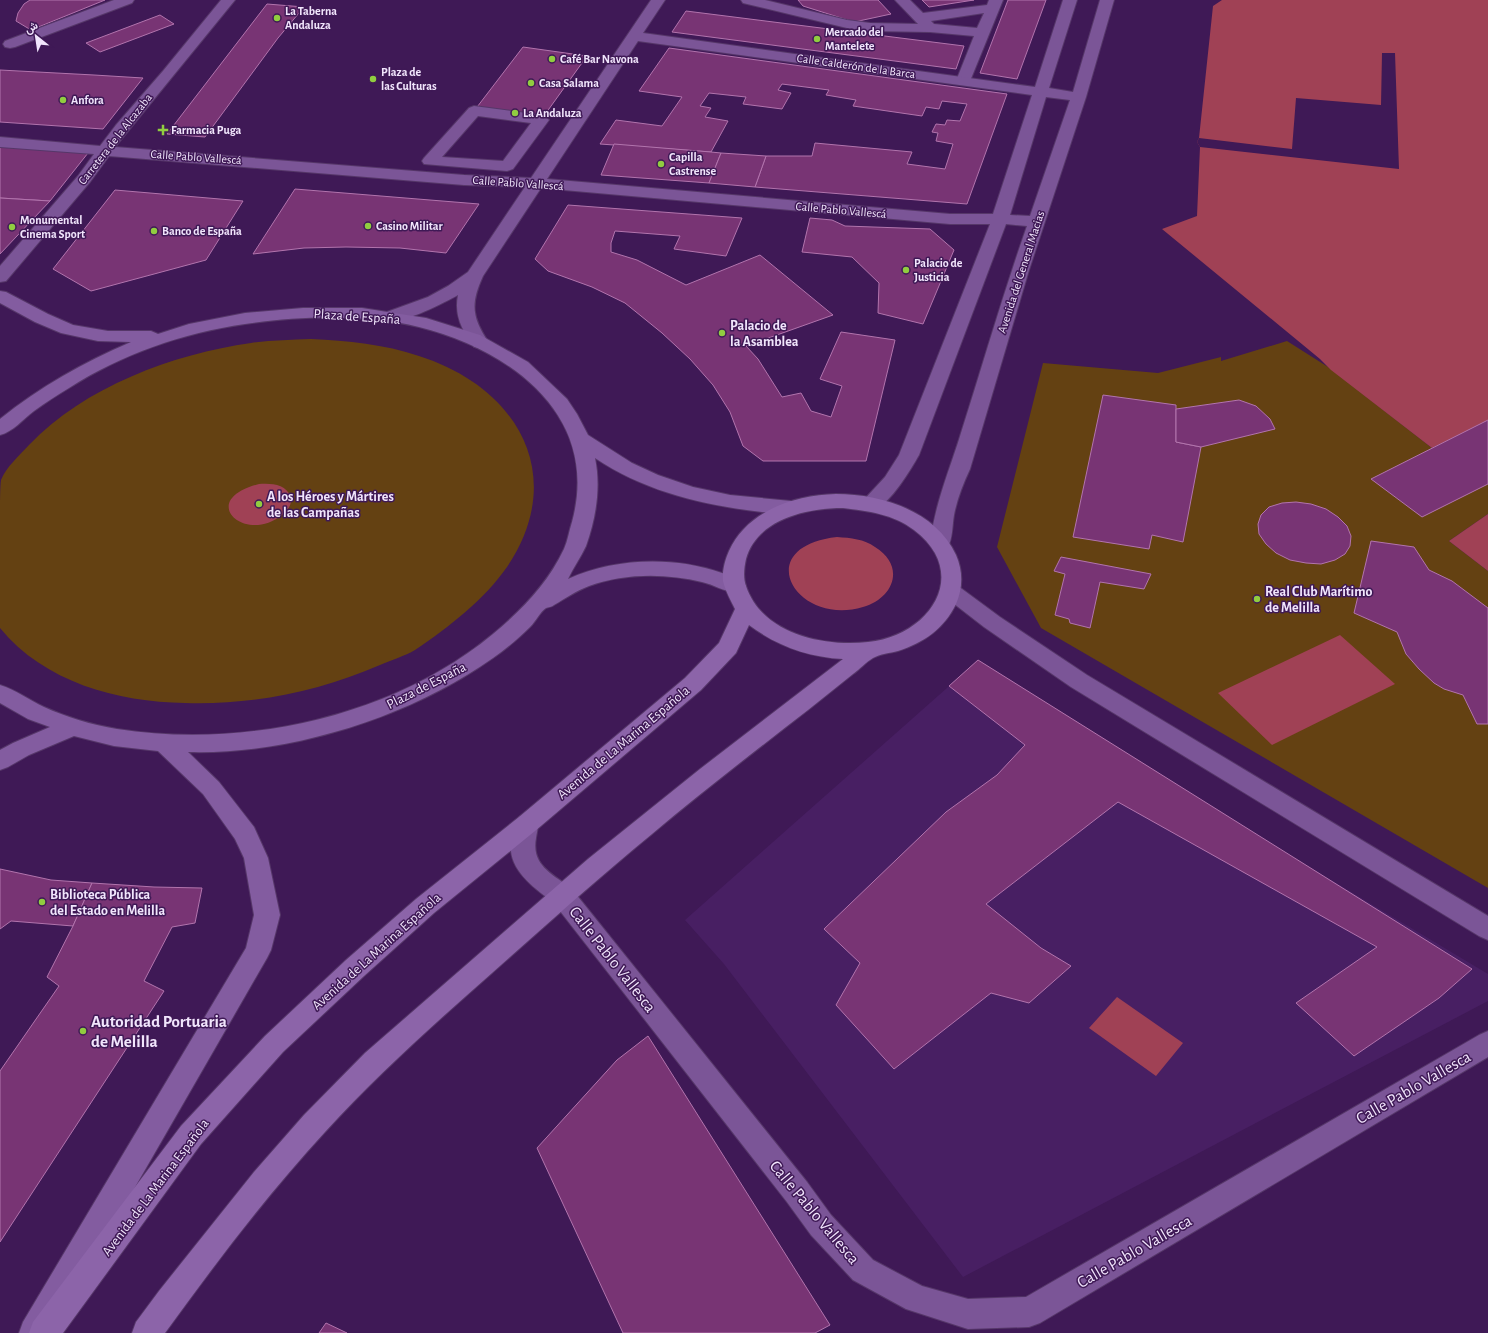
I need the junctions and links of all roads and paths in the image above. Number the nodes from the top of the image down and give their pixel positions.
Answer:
1 (127, 0) edge
2 (228, 0) edge
3 (658, 0) edge
4 (902, 0) edge
5 (1070, 0) edge
6 (1107, 0) edge
7 (753, 1) edge
8 (994, 4) edge
9 (920, 18) junction
10 (930, 28) junction
11 (983, 33) junction
12 (633, 36) junction
13 (10, 44) dead end
14 (963, 81) junction
15 (1039, 92) junction
16 (1079, 97) junction
17 (0, 142) edge
18 (105, 151) junction
19 (534, 155) junction
20 (536, 184) junction
21 (1000, 219) junction
22 (1037, 222) junction
23 (474, 276) junction
24 (0, 277) edge
25 (0, 296) edge
26 (390, 317) junction
27 (169, 335) junction
28 (480, 343) junction
29 (0, 429) edge
30 (580, 439) junction
31 (870, 504) junction
32 (791, 508) junction
33 (940, 544) junction
34 (735, 586) junction
35 (951, 591) junction
36 (536, 607) junction
37 (746, 609) junction
38 (869, 650) junction
39 (0, 693) edge
40 (74, 727) junction
41 (164, 743) junction
42 (0, 761) edge
43 (527, 824) junction
44 (562, 895) junction
45 (1488, 929) edge
46 (1488, 1043) edge
47 (34, 1333) edge
48 (44, 1333) edge
49 (148, 1333) edge

1 - 13 street
2 - 18 street, Carretera de la Alcazaba
3 - 12 street
4 - 9 street
5 - 15 street
6 - 16 street, Avenida del General Macias
7 - 10 street
8 - 9 street
8 - 11 street
9 - 10 street
10 - 11 street
11 - 14 street
12 - 14 street, Calle Calderón de la Barca
12 - 19 street
14 - 15 street, Calle Calderón de la Barca
15 - 16 street, Calle Calderón de la Barca
15 - 21 street
16 - 22 street, Avenida del General Macias
17 - 18 street, Calle Pablo Vallescá
18 - 20 street, Calle Pablo Vallescá
18 - 24 street, Carretera de la Alcazaba
19 - 19 street
19 - 20 street
20 - 21 street, Calle Pablo Vallescá
20 - 23 street
21 - 22 street, Calle Pablo Vallescá
21 - 31 street
22 - 33 street, Avenida del General Macias
23 - 26 street
23 - 28 street
25 - 27 main road
26 - 27 main road, Plaza de España
26 - 28 main road, Plaza de España
27 - 29 main road, Plaza de España
28 - 30 main road, Plaza de España
30 - 32 main road
30 - 36 main road, Plaza de España
31 - 32 main road
31 - 33 main road
32 - 34 main road
33 - 35 main road
34 - 36 main road
34 - 37 main road
35 - 38 main road
35 - 45 street
36 - 41 main road, Plaza de España
37 - 38 main road
37 - 43 main road, Avenida de La Marina Española
38 - 44 main road
39 - 40 main road, Plaza de España
40 - 41 main road, Plaza de España
40 - 42 main road
41 - 47 main road
43 - 44 street, Calle Pablo Vallesca
43 - 48 main road, Avenida de La Marina Española
44 - 46 street, Calle Pablo Vallesca
44 - 49 main road

